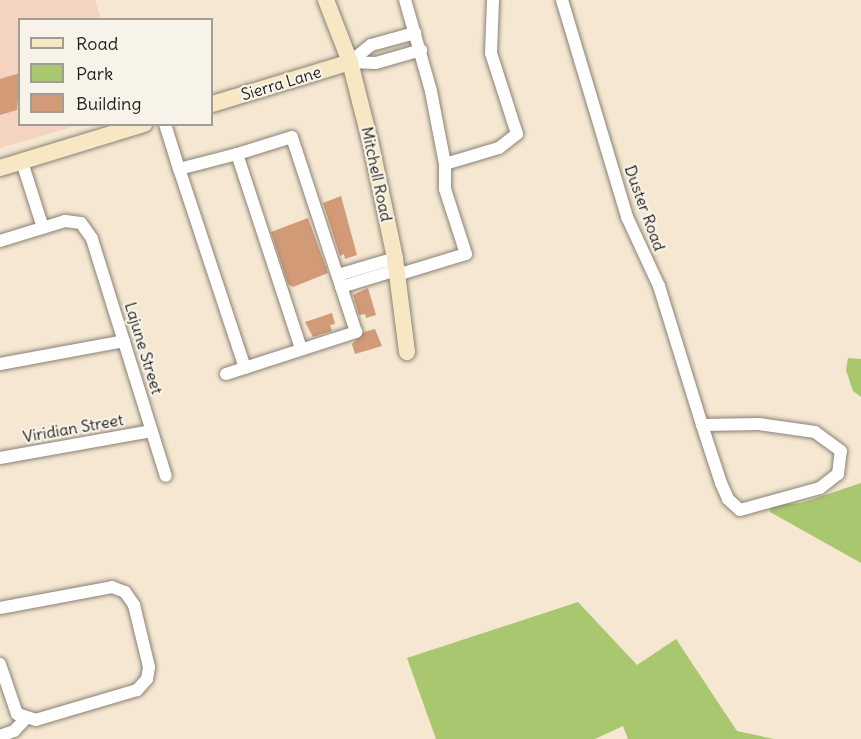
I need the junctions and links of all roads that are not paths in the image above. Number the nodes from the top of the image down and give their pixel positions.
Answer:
1 (326, 0) edge
2 (405, 0) edge
3 (493, 0) edge
4 (562, 0) edge
5 (415, 33) junction
6 (421, 50) junction
7 (350, 62) junction
8 (213, 104) edge
9 (138, 126) edge
10 (166, 126) edge
11 (237, 154) junction
12 (22, 162) junction
13 (445, 164) junction
14 (0, 168) edge
15 (179, 169) junction
16 (43, 228) junction
17 (0, 241) edge
18 (396, 268) junction
19 (339, 281) junction
20 (124, 341) junction
21 (301, 349) junction
22 (407, 352) dead end
23 (0, 364) edge
24 (245, 368) junction
25 (226, 374) dead end
26 (702, 425) junction
27 (152, 431) junction
28 (0, 458) edge
29 (166, 476) dead end
30 (0, 608) edge
31 (0, 664) edge
32 (25, 719) junction
33 (0, 736) edge

1 - 7 street, Mitchell Road
2 - 5 street
3 - 13 street
4 - 26 street, Duster Road
5 - 6 street
5 - 7 street
6 - 7 street
6 - 13 street
7 - 8 street, Sierra Lane
7 - 18 street, Mitchell Road
9 - 12 street
10 - 15 street
11 - 15 street
11 - 19 street
11 - 21 street
12 - 14 street
12 - 16 street
13 - 18 street
15 - 24 street
16 - 17 street
16 - 20 street, Lajune Street
18 - 19 street
18 - 22 street, Mitchell Road
19 - 21 street
20 - 23 street
20 - 27 street, Lajune Street
21 - 24 street
24 - 25 street
26 - 26 street, Duster Road
27 - 28 street, Viridian Street
27 - 29 street, Lajune Street
30 - 32 street
31 - 32 street
32 - 33 street

